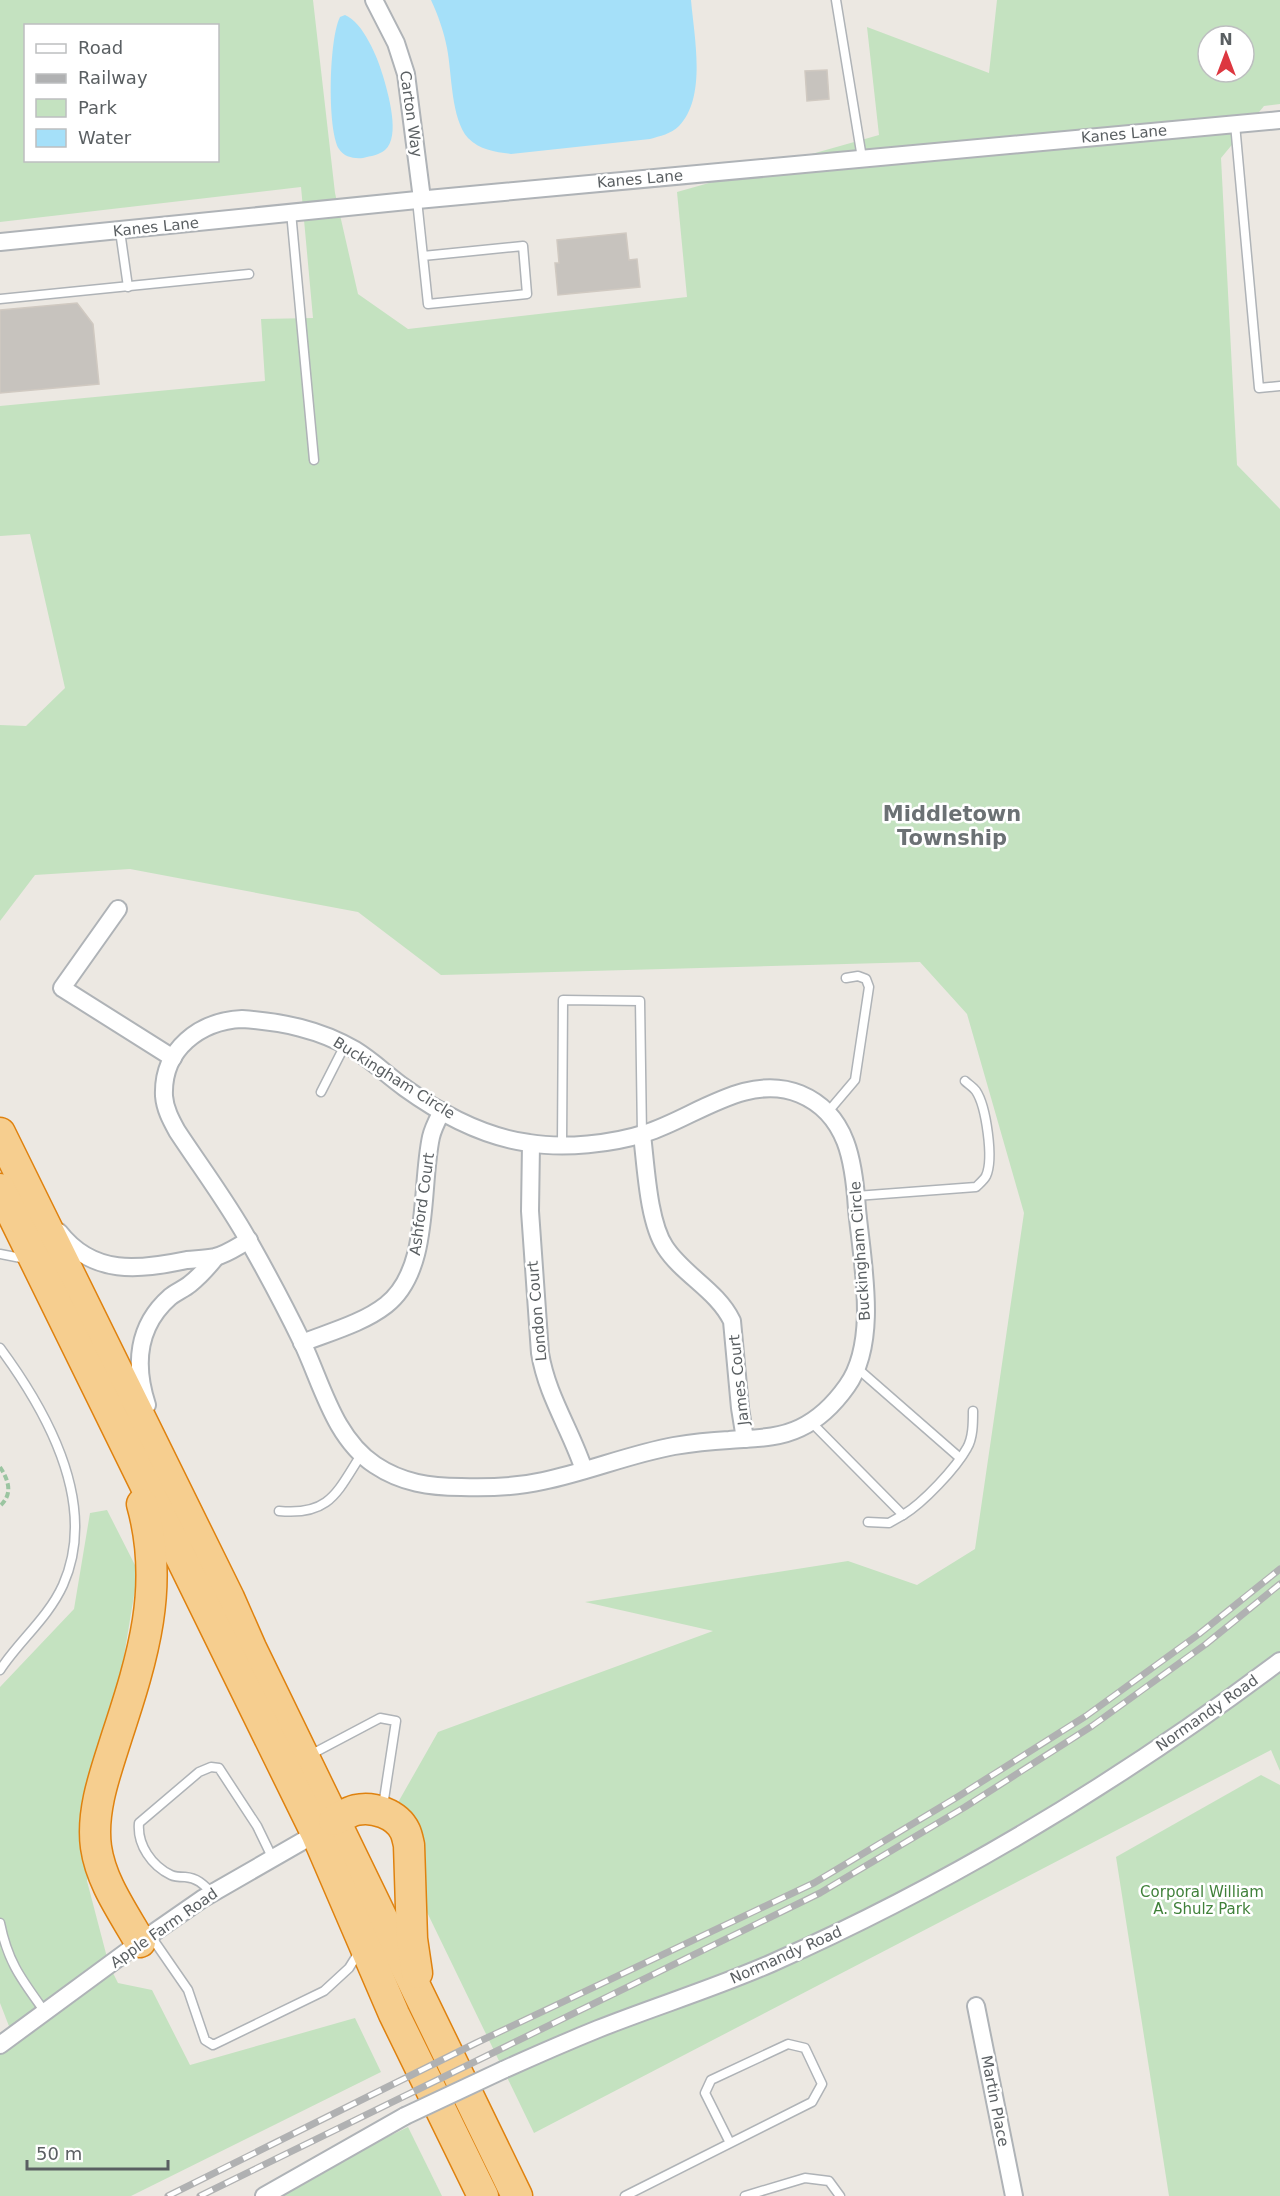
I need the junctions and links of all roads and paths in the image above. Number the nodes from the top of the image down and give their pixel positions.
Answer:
1 (374, 0) edge
2 (836, 0) edge
3 (1280, 120) edge
4 (1235, 124) junction
5 (862, 158) junction
6 (419, 199) junction
7 (291, 212) junction
8 (120, 231) junction
9 (0, 242) edge
10 (423, 256) junction
11 (249, 274) dead end
12 (128, 287) junction
13 (0, 299) edge
14 (1280, 386) edge
15 (314, 460) dead end
16 (118, 909) dead end
17 (846, 978) dead end
18 (345, 1045) junction
19 (172, 1058) junction
20 (965, 1081) dead end
21 (321, 1092) dead end
22 (442, 1112) junction
23 (827, 1113) junction
24 (0, 1133) edge
25 (642, 1135) junction
26 (531, 1144) junction
27 (562, 1144) junction
28 (14, 1188) edge
29 (856, 1196) junction
30 (249, 1240) junction
31 (0, 1254) edge
32 (216, 1257) junction
33 (37, 1262) junction
34 (302, 1343) junction
35 (0, 1348) edge
36 (857, 1368) junction
37 (973, 1411) dead end
38 (811, 1422) junction
39 (745, 1439) junction
40 (126, 1446) junction
41 (361, 1455) junction
42 (960, 1458) junction
43 (0, 1467) edge
44 (584, 1470) junction
45 (168, 1474) junction
46 (0, 1506) edge
47 (279, 1511) dead end
48 (903, 1515) junction
49 (868, 1522) dead end
50 (1280, 1660) edge
51 (0, 1670) edge
52 (304, 1758) junction
53 (383, 1812) junction
54 (325, 1828) junction
55 (273, 1859) junction
56 (212, 1893) junction
57 (0, 1923) edge
58 (145, 1939) junction
59 (364, 1944) junction
60 (976, 2006) dead end
61 (426, 2011) junction
62 (45, 2013) junction
63 (0, 2045) edge
64 (730, 2143) junction
65 (264, 2196) edge
66 (483, 2196) edge
67 (517, 2196) edge
68 (625, 2196) edge
69 (745, 2196) edge
70 (840, 2196) edge
71 (1014, 2196) edge

1 - 6 street, Carton Way
2 - 5 lane
3 - 4 street, Kanes Lane
4 - 5 street, Kanes Lane
4 - 14 lane
5 - 6 street, Kanes Lane
6 - 7 street, Kanes Lane
6 - 10 lane
7 - 8 street, Kanes Lane
7 - 15 lane
8 - 9 street, Kanes Lane
8 - 12 lane
10 - 10 lane
11 - 12 lane
12 - 13 lane
16 - 19 street
17 - 23 lane
18 - 19 street, Buckingham Circle
18 - 21 lane
18 - 22 street, Buckingham Circle
19 - 30 street, Buckingham Circle
20 - 29 lane
22 - 26 street, Buckingham Circle
22 - 34 street, Ashford Court
23 - 25 street, Buckingham Circle
23 - 29 street, Buckingham Circle
24 - 28 highway
25 - 27 street, Buckingham Circle
25 - 27 lane
25 - 39 street, James Court
26 - 27 street, Buckingham Circle
26 - 44 street, London Court
28 - 32 street
28 - 33 highway
28 - 45 highway
29 - 36 street, Buckingham Circle
30 - 32 street
30 - 34 street, Buckingham Circle
31 - 33 lane
32 - 45 street
33 - 40 highway
34 - 41 street, Buckingham Circle
35 - 51 lane
36 - 38 street, Buckingham Circle
36 - 42 lane
37 - 42 lane
38 - 39 street, Buckingham Circle
38 - 48 lane
39 - 44 street, Buckingham Circle
40 - 54 highway
40 - 58 highway
41 - 44 street, Buckingham Circle
41 - 47 lane
42 - 48 lane
43 - 46 path
45 - 52 highway
48 - 49 lane
50 - 65 street, Normandy Road, bridge
52 - 53 lane
52 - 54 highway
53 - 54 highway
53 - 61 highway
54 - 55 street, Apple Farm Road
54 - 59 highway
54 - 61 highway
55 - 56 street, Apple Farm Road
55 - 56 lane
56 - 58 street, Apple Farm Road
57 - 62 lane
58 - 59 lane
58 - 62 street, Apple Farm Road
59 - 66 highway
60 - 71 street, Martin Place
61 - 67 highway
62 - 63 street, Apple Farm Road
64 - 64 lane
64 - 68 lane
69 - 70 lane

